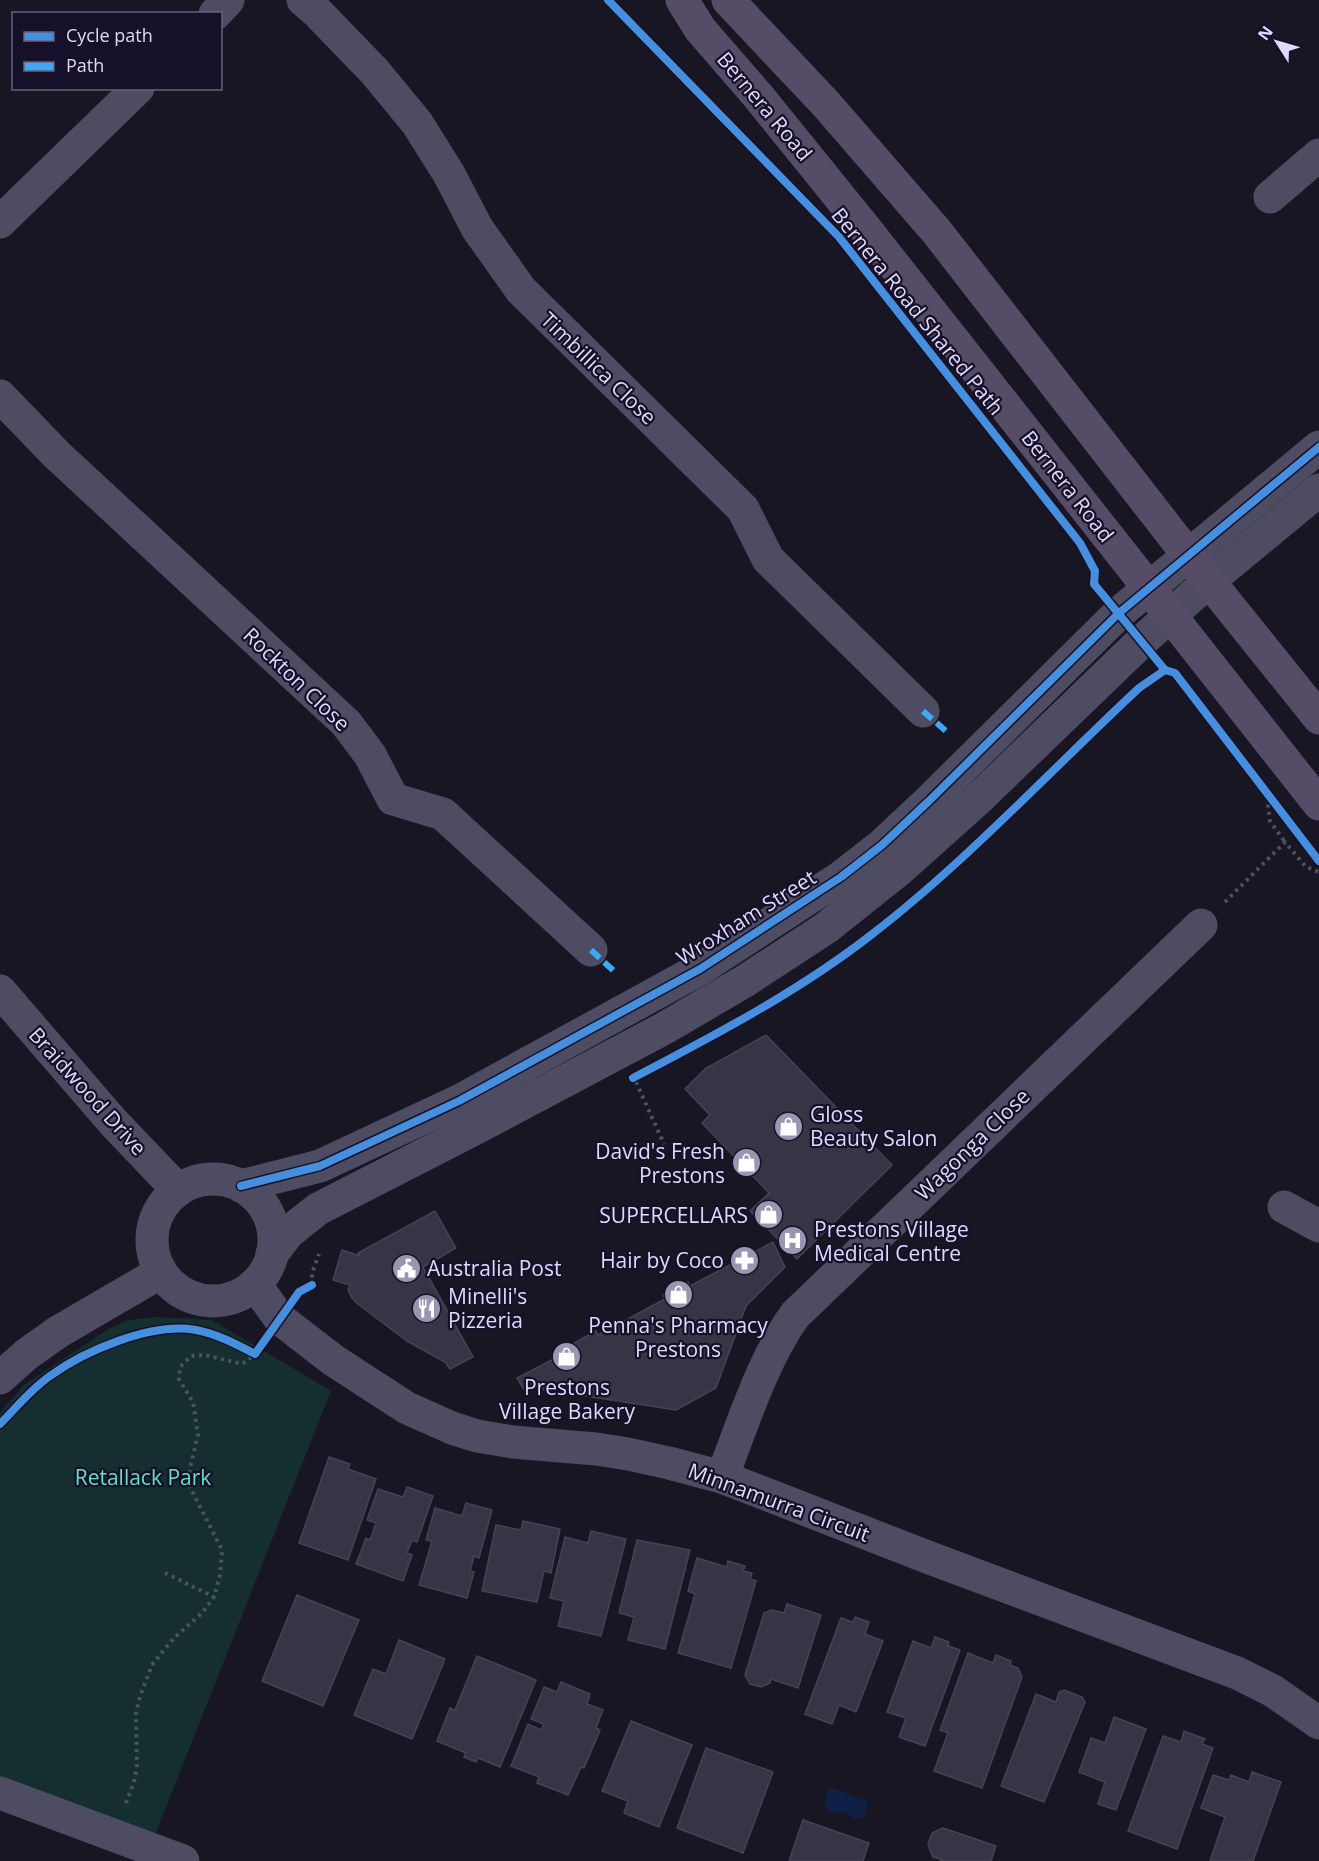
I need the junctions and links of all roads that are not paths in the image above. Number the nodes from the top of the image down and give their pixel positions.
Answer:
1 (228, 0) edge
2 (303, 0) edge
3 (682, 0) edge
4 (728, 0) edge
5 (217, 12) edge
6 (136, 90) edge
7 (1319, 155) edge
8 (1270, 197) dead end
9 (0, 222) edge
10 (0, 396) edge
11 (1319, 447) edge
12 (1319, 490) edge
13 (1188, 555) junction
14 (1209, 581) junction
15 (1147, 589) junction
16 (1170, 616) junction
17 (923, 711) dead end
18 (1319, 718) edge
19 (1319, 804) edge
20 (1201, 925) road end
21 (591, 950) dead end
22 (0, 991) edge
23 (241, 1186) junction
24 (178, 1190) junction
25 (1284, 1207) dead end
26 (1319, 1226) edge
27 (272, 1254) junction
28 (161, 1272) junction
29 (255, 1284) junction
30 (0, 1378) edge
31 (722, 1477) junction
32 (1319, 1723) edge
33 (0, 1793) edge
34 (183, 1861) edge

1 - 5 street
2 - 17 street, Timbillica Close
3 - 15 main road, Bernera Road
4 - 13 main road, Bernera Road
6 - 9 street
7 - 8 street
10 - 21 street, Rockton Close
11 - 13 street, Wroxham Street
12 - 14 street
13 - 14 main road, Bernera Road
13 - 15 street, Wroxham Street
14 - 16 street
14 - 18 main road, Bernera Road
15 - 16 main road, Bernera Road
15 - 23 street, Wroxham Street
16 - 19 main road, Bernera Road
16 - 27 street
20 - 31 street, Wagonga Close
22 - 24 street, Braidwood Drive
23 - 24 street
23 - 27 street
24 - 28 street
25 - 26 street
27 - 29 street
28 - 29 street
28 - 30 street
29 - 31 street, Minnamurra Circuit
31 - 32 street, Minnamurra Circuit
33 - 34 street

